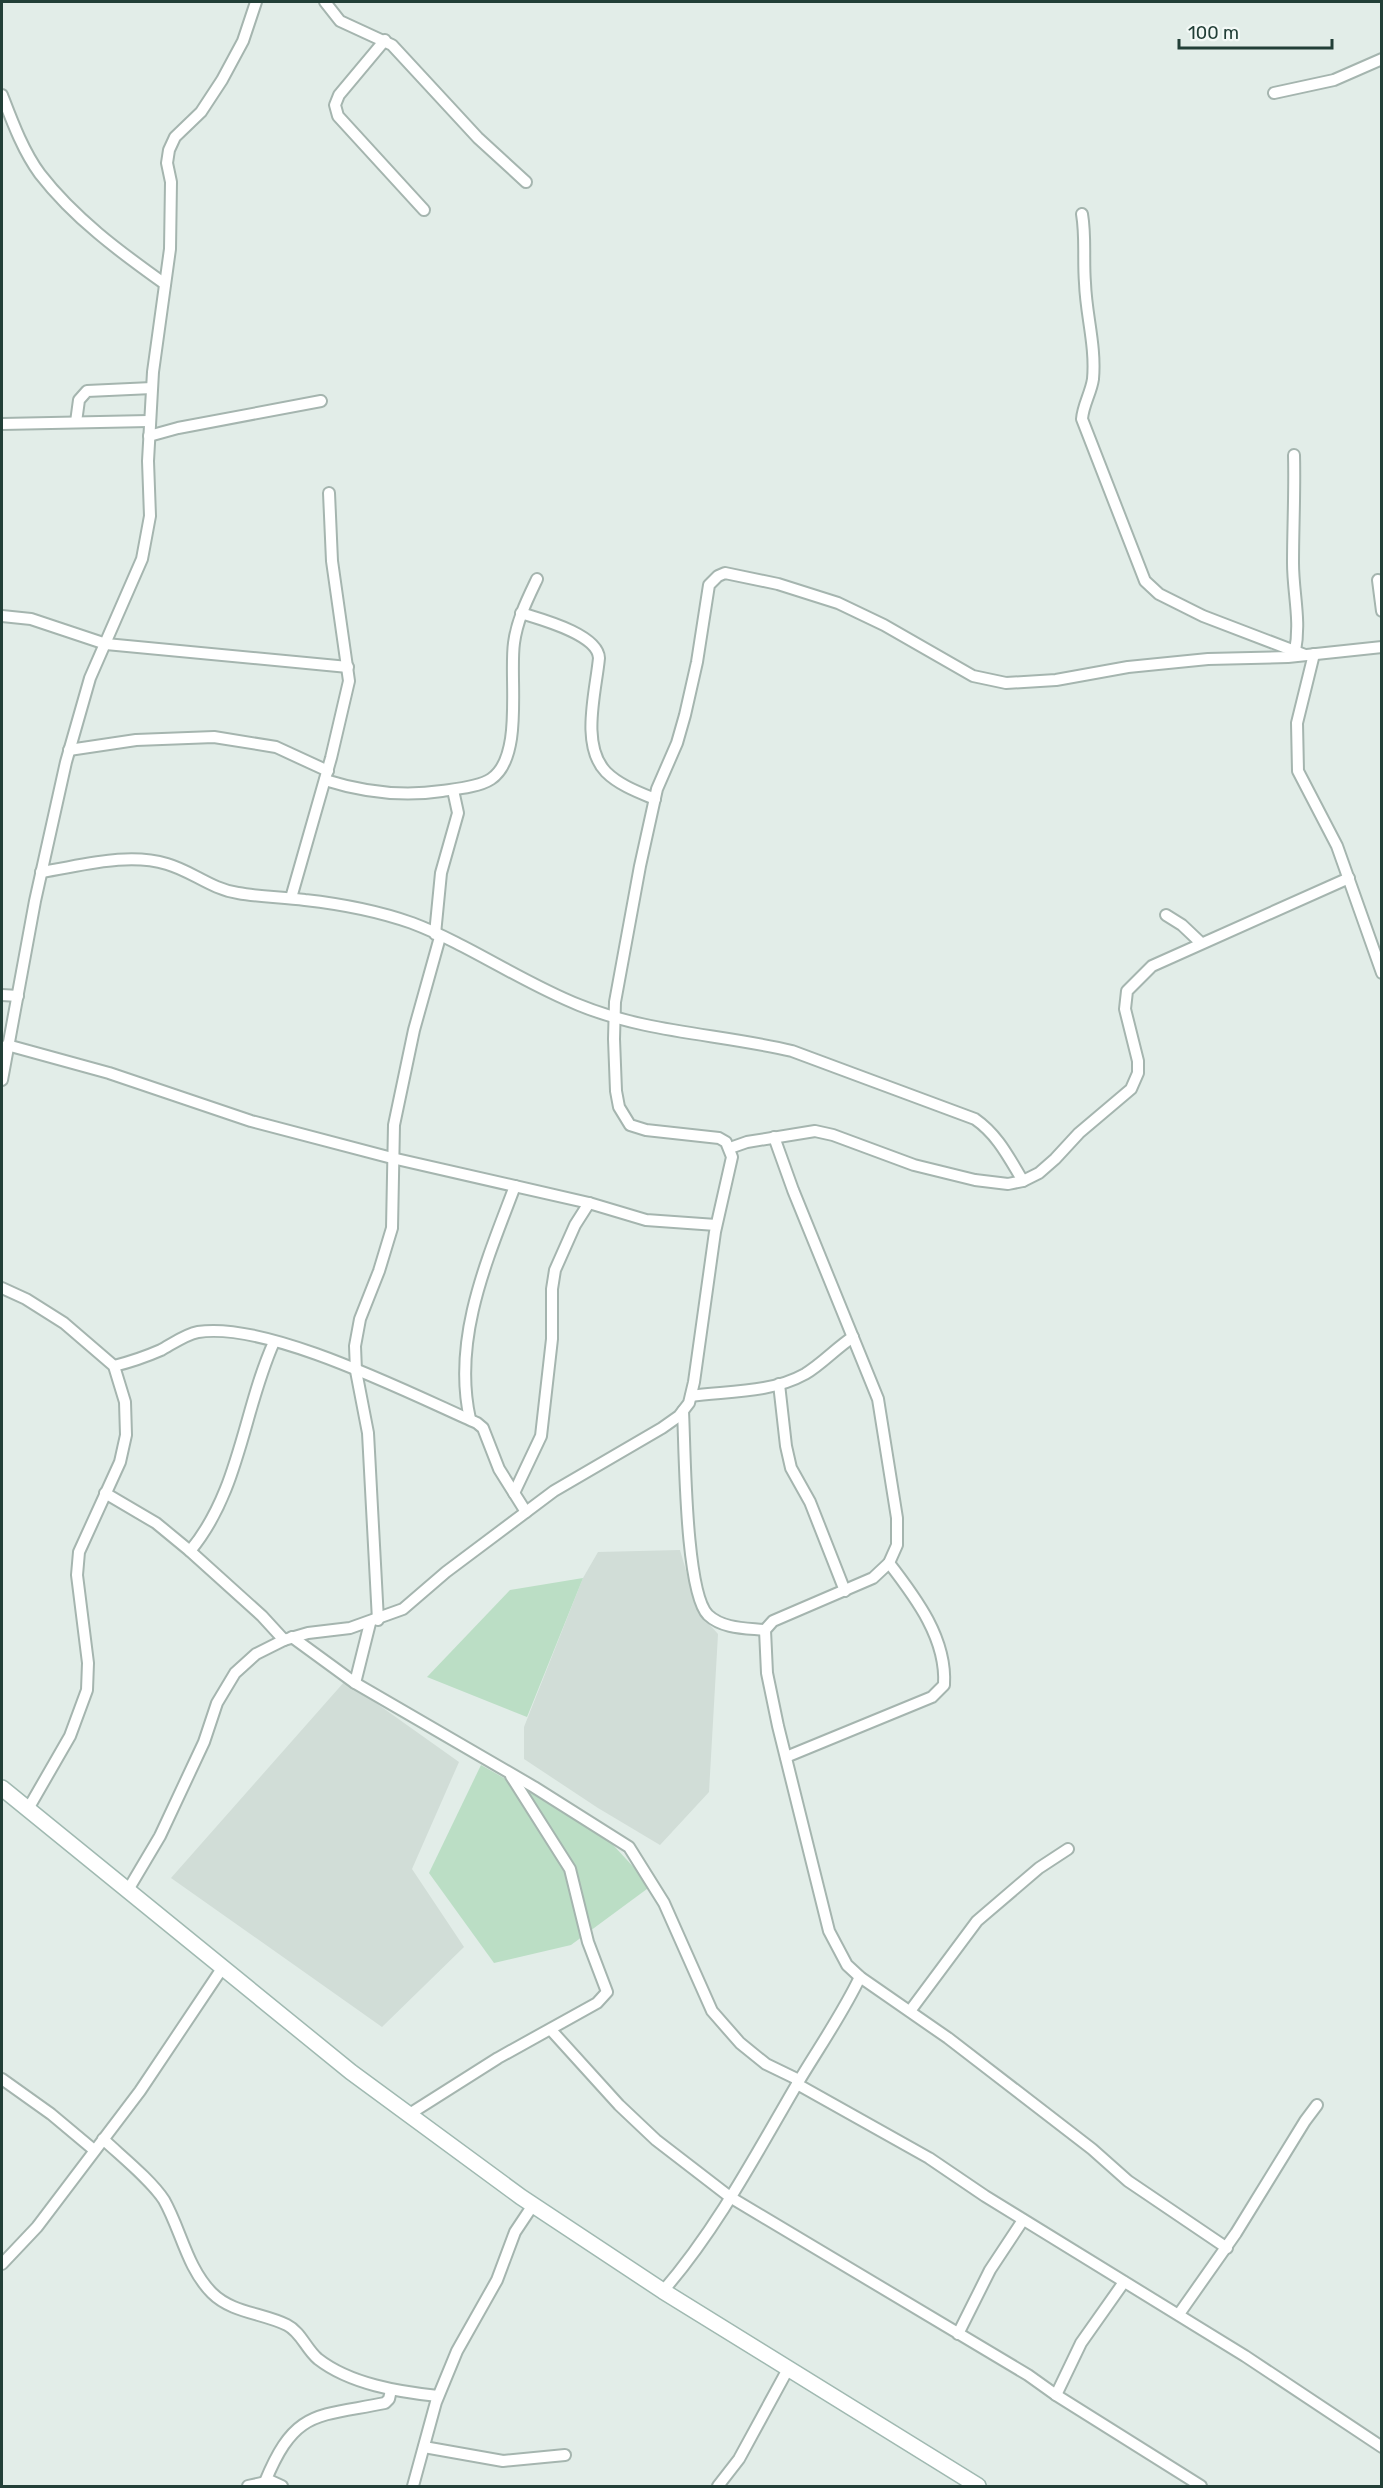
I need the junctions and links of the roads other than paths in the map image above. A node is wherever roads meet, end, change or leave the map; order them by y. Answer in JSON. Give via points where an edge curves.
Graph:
{"nodes":[{"id":1,"x":256,"y":2,"type":"edge"},
{"id":2,"x":327,"y":2,"type":"edge"},
{"id":3,"x":385,"y":40,"type":"junction"},
{"id":4,"x":1382,"y":59,"type":"edge"},
{"id":5,"x":1274,"y":93,"type":"dead end"},
{"id":6,"x":2,"y":95,"type":"edge"},
{"id":7,"x":526,"y":182,"type":"dead end"},
{"id":8,"x":424,"y":210,"type":"dead end"},
{"id":9,"x":1082,"y":214,"type":"dead end"},
{"id":10,"x":165,"y":284,"type":"junction"},
{"id":11,"x":152,"y":388,"type":"junction"},
{"id":12,"x":321,"y":401,"type":"dead end"},
{"id":13,"x":149,"y":421,"type":"junction"},
{"id":14,"x":76,"y":422,"type":"junction"},
{"id":15,"x":4,"y":426,"type":"edge"},
{"id":16,"x":149,"y":436,"type":"junction"},
{"id":17,"x":1294,"y":455,"type":"dead end"},
{"id":18,"x":328,"y":493,"type":"dead end"},
{"id":19,"x":537,"y":579,"type":"dead end"},
{"id":20,"x":1378,"y":580,"type":"dead end"},
{"id":21,"x":1382,"y":611,"type":"edge"},
{"id":22,"x":521,"y":613,"type":"junction"},
{"id":23,"x":2,"y":616,"type":"edge"},
{"id":24,"x":106,"y":644,"type":"junction"},
{"id":25,"x":1382,"y":646,"type":"edge"},
{"id":26,"x":1305,"y":654,"type":"junction"},
{"id":27,"x":348,"y":667,"type":"junction"},
{"id":28,"x":69,"y":750,"type":"junction"},
{"id":29,"x":327,"y":775,"type":"junction"},
{"id":30,"x":453,"y":790,"type":"junction"},
{"id":31,"x":655,"y":799,"type":"junction"},
{"id":32,"x":41,"y":872,"type":"junction"},
{"id":33,"x":1349,"y":878,"type":"junction"},
{"id":34,"x":291,"y":898,"type":"junction"},
{"id":35,"x":1166,"y":915,"type":"dead end"},
{"id":36,"x":437,"y":935,"type":"junction"},
{"id":37,"x":1201,"y":943,"type":"junction"},
{"id":38,"x":1382,"y":973,"type":"edge"},
{"id":39,"x":2,"y":995,"type":"edge"},
{"id":40,"x":18,"y":996,"type":"junction"},
{"id":41,"x":614,"y":1017,"type":"junction"},
{"id":42,"x":7,"y":1045,"type":"junction"},
{"id":43,"x":2,"y":1080,"type":"edge"},
{"id":44,"x":774,"y":1137,"type":"junction"},
{"id":45,"x":730,"y":1148,"type":"junction"},
{"id":46,"x":393,"y":1158,"type":"junction"},
{"id":47,"x":1023,"y":1180,"type":"junction"},
{"id":48,"x":514,"y":1186,"type":"junction"},
{"id":49,"x":589,"y":1203,"type":"junction"},
{"id":50,"x":716,"y":1225,"type":"junction"},
{"id":51,"x":2,"y":1288,"type":"edge"},
{"id":52,"x":853,"y":1337,"type":"junction"},
{"id":53,"x":274,"y":1342,"type":"junction"},
{"id":54,"x":114,"y":1366,"type":"junction"},
{"id":55,"x":356,"y":1371,"type":"junction"},
{"id":56,"x":779,"y":1384,"type":"junction"},
{"id":57,"x":691,"y":1396,"type":"junction"},
{"id":58,"x":683,"y":1411,"type":"junction"},
{"id":59,"x":470,"y":1419,"type":"junction"},
{"id":60,"x":105,"y":1493,"type":"junction"},
{"id":61,"x":514,"y":1493,"type":"junction"},
{"id":62,"x":526,"y":1512,"type":"junction"},
{"id":63,"x":189,"y":1551,"type":"junction"},
{"id":64,"x":889,"y":1563,"type":"junction"},
{"id":65,"x":845,"y":1591,"type":"junction"},
{"id":66,"x":374,"y":1622,"type":"junction"},
{"id":67,"x":765,"y":1630,"type":"junction"},
{"id":68,"x":288,"y":1638,"type":"junction"},
{"id":69,"x":355,"y":1683,"type":"junction"},
{"id":70,"x":786,"y":1757,"type":"junction"},
{"id":71,"x":510,"y":1774,"type":"junction"},
{"id":72,"x":2,"y":1788,"type":"edge"},
{"id":73,"x":28,"y":1809,"type":"junction"},
{"id":74,"x":1068,"y":1849,"type":"dead end"},
{"id":75,"x":128,"y":1890,"type":"junction"},
{"id":76,"x":223,"y":1967,"type":"junction"},
{"id":77,"x":860,"y":1977,"type":"junction"},
{"id":78,"x":910,"y":2011,"type":"junction"},
{"id":79,"x":551,"y":2030,"type":"junction"},
{"id":80,"x":2,"y":2079,"type":"edge"},
{"id":81,"x":798,"y":2082,"type":"junction"},
{"id":82,"x":1317,"y":2106,"type":"dead end"},
{"id":83,"x":408,"y":2115,"type":"junction"},
{"id":84,"x":103,"y":2139,"type":"junction"},
{"id":85,"x":94,"y":2150,"type":"junction"},
{"id":86,"x":730,"y":2197,"type":"junction"},
{"id":87,"x":533,"y":2205,"type":"junction"},
{"id":88,"x":1023,"y":2220,"type":"junction"},
{"id":89,"x":1227,"y":2248,"type":"junction"},
{"id":90,"x":2,"y":2264,"type":"edge"},
{"id":91,"x":1124,"y":2282,"type":"junction"},
{"id":92,"x":663,"y":2291,"type":"junction"},
{"id":93,"x":1179,"y":2314,"type":"junction"},
{"id":94,"x":958,"y":2334,"type":"junction"},
{"id":95,"x":788,"y":2368,"type":"junction"},
{"id":96,"x":391,"y":2390,"type":"junction"},
{"id":97,"x":1056,"y":2395,"type":"junction"},
{"id":98,"x":438,"y":2396,"type":"junction"},
{"id":99,"x":424,"y":2447,"type":"junction"},
{"id":100,"x":1382,"y":2447,"type":"edge"},
{"id":101,"x":565,"y":2455,"type":"dead end"},
{"id":102,"x":265,"y":2482,"type":"junction"},
{"id":103,"x":248,"y":2487,"type":"edge"},
{"id":104,"x":282,"y":2487,"type":"edge"},
{"id":105,"x":413,"y":2487,"type":"edge"},
{"id":106,"x":718,"y":2487,"type":"edge"},
{"id":107,"x":978,"y":2487,"type":"edge"},
{"id":108,"x":1202,"y":2487,"type":"edge"}],
"edges":[{"from":1,"to":10,"type":"street","via":[[243,41],[222,80],[201,112],[175,137],[169,150],[172,213]]},
{"from":2,"to":3,"type":"street","via":[[340,21]]},
{"from":3,"to":7,"type":"street","via":[[478,138]]},
{"from":3,"to":8,"type":"street","via":[[335,105],[338,116]]},
{"from":4,"to":5,"type":"street","via":[[1334,80]]},
{"from":6,"to":10,"type":"street","via":[[14,127],[40,173],[92,229]]},
{"from":9,"to":26,"type":"street","via":[[1086,238],[1085,289],[1094,354],[1092,383],[1082,419],[1145,581],[1159,594],[1203,616]]},
{"from":10,"to":11,"type":"street"},
{"from":11,"to":13,"type":"street"},
{"from":11,"to":14,"type":"street","via":[[87,391],[79,400]]},
{"from":12,"to":16,"type":"street"},
{"from":13,"to":14,"type":"street"},
{"from":13,"to":16,"type":"street"},
{"from":14,"to":15,"type":"street"},
{"from":16,"to":24,"type":"street","via":[[150,516],[142,560]]},
{"from":17,"to":26,"type":"street","via":[[1293,563]]},
{"from":18,"to":27,"type":"street","via":[[332,561]]},
{"from":19,"to":22,"type":"street"},
{"from":20,"to":21,"type":"street"},
{"from":22,"to":30,"type":"street","via":[[514,644],[513,720],[504,764],[491,779]]},
{"from":22,"to":31,"type":"street","via":[[576,633],[595,648],[599,658],[592,736],[596,756],[615,779]]},
{"from":23,"to":24,"type":"street","via":[[31,619]]},
{"from":24,"to":27,"type":"street"},
{"from":24,"to":28,"type":"street","via":[[90,678]]},
{"from":25,"to":26,"type":"street"},
{"from":26,"to":31,"type":"street","via":[[1208,659],[1006,683],[973,676],[838,603],[725,573],[709,585],[685,715]]},
{"from":26,"to":33,"type":"street","via":[[1297,723],[1298,771]]},
{"from":27,"to":29,"type":"street","via":[[345,707]]},
{"from":28,"to":29,"type":"street","via":[[136,740],[214,737],[276,747]]},
{"from":28,"to":32,"type":"street"},
{"from":29,"to":30,"type":"street","via":[[376,793]]},
{"from":29,"to":34,"type":"street"},
{"from":30,"to":36,"type":"street","via":[[458,813],[441,873]]},
{"from":31,"to":41,"type":"street","via":[[619,974]]},
{"from":32,"to":34,"type":"street","via":[[144,858],[168,864],[226,890]]},
{"from":32,"to":40,"type":"street"},
{"from":33,"to":37,"type":"street"},
{"from":33,"to":38,"type":"street"},
{"from":34,"to":36,"type":"street","via":[[367,910]]},
{"from":35,"to":37,"type":"street"},
{"from":36,"to":41,"type":"street","via":[[579,1005]]},
{"from":36,"to":46,"type":"street","via":[[394,1125]]},
{"from":37,"to":47,"type":"street","via":[[1152,966],[1127,991],[1125,1010],[1138,1061],[1131,1089],[1079,1133],[1055,1160]]},
{"from":39,"to":40,"type":"street"},
{"from":40,"to":42,"type":"street"},
{"from":41,"to":45,"type":"street","via":[[616,1091],[619,1107],[630,1125],[719,1138]]},
{"from":41,"to":47,"type":"street","via":[[792,1051],[975,1119],[1002,1146]]},
{"from":42,"to":43,"type":"street"},
{"from":42,"to":46,"type":"street","via":[[162,1089],[251,1121]]},
{"from":44,"to":45,"type":"street"},
{"from":44,"to":47,"type":"street","via":[[815,1131],[914,1165],[975,1180],[1008,1184]]},
{"from":44,"to":52,"type":"street"},
{"from":45,"to":50,"type":"street","via":[[732,1157]]},
{"from":46,"to":48,"type":"street"},
{"from":46,"to":55,"type":"street","via":[[392,1228],[360,1319]]},
{"from":48,"to":49,"type":"street"},
{"from":48,"to":59,"type":"street","via":[[468,1331],[464,1380]]},
{"from":49,"to":50,"type":"street","via":[[646,1220]]},
{"from":49,"to":61,"type":"street","via":[[555,1270],[541,1436]]},
{"from":50,"to":57,"type":"street"},
{"from":51,"to":54,"type":"street","via":[[64,1323]]},
{"from":52,"to":56,"type":"street","via":[[806,1374]]},
{"from":52,"to":64,"type":"street","via":[[878,1399],[889,1462],[897,1518],[897,1545]]},
{"from":53,"to":54,"type":"street","via":[[227,1332],[196,1332],[141,1359]]},
{"from":53,"to":55,"type":"street"},
{"from":53,"to":63,"type":"street","via":[[261,1372],[231,1478],[206,1530]]},
{"from":54,"to":60,"type":"street","via":[[125,1402],[126,1435],[120,1462]]},
{"from":55,"to":59,"type":"street"},
{"from":55,"to":66,"type":"street","via":[[368,1433]]},
{"from":56,"to":57,"type":"street"},
{"from":56,"to":65,"type":"street","via":[[791,1468],[810,1502]]},
{"from":57,"to":58,"type":"street"},
{"from":58,"to":62,"type":"street"},
{"from":58,"to":67,"type":"street","via":[[688,1527],[700,1600],[713,1619],[731,1626]]},
{"from":59,"to":61,"type":"street","via":[[483,1428],[494,1459]]},
{"from":60,"to":63,"type":"street","via":[[156,1523]]},
{"from":60,"to":73,"type":"street","via":[[79,1552],[77,1575],[88,1663],[87,1690],[70,1736]]},
{"from":61,"to":62,"type":"street"},
{"from":62,"to":66,"type":"street","via":[[403,1609]]},
{"from":63,"to":68,"type":"street"},
{"from":64,"to":65,"type":"street","via":[[873,1578]]},
{"from":64,"to":70,"type":"street","via":[[930,1623],[945,1669],[944,1685],[932,1697]]},
{"from":65,"to":67,"type":"street","via":[[773,1621]]},
{"from":66,"to":68,"type":"street"},
{"from":66,"to":69,"type":"street"},
{"from":67,"to":70,"type":"street","via":[[767,1673]]},
{"from":68,"to":69,"type":"street"},
{"from":68,"to":75,"type":"street","via":[[256,1654],[235,1673],[217,1703],[204,1742],[159,1836]]},
{"from":69,"to":71,"type":"street"},
{"from":70,"to":77,"type":"street","via":[[829,1931],[847,1965]]},
{"from":71,"to":79,"type":"street","via":[[570,1869],[588,1942],[607,1992],[597,2003]]},
{"from":71,"to":81,"type":"street","via":[[629,1847],[664,1903],[712,2011],[748,2050]]},
{"from":72,"to":73,"type":"main road"},
{"from":73,"to":75,"type":"main road"},
{"from":74,"to":78,"type":"street","via":[[976,1921]]},
{"from":75,"to":76,"type":"main road"},
{"from":76,"to":83,"type":"main road"},
{"from":76,"to":84,"type":"street","via":[[160,2063]]},
{"from":77,"to":78,"type":"street"},
{"from":77,"to":81,"type":"street","via":[[844,2010]]},
{"from":78,"to":89,"type":"street","via":[[1092,2149],[1128,2181]]},
{"from":79,"to":83,"type":"street","via":[[498,2058]]},
{"from":79,"to":86,"type":"street","via":[[656,2140]]},
{"from":80,"to":85,"type":"street"},
{"from":81,"to":86,"type":"street"},
{"from":81,"to":88,"type":"street","via":[[929,2158]]},
{"from":82,"to":89,"type":"street"},
{"from":83,"to":87,"type":"main road"},
{"from":84,"to":85,"type":"street"},
{"from":84,"to":96,"type":"street","via":[[162,2197],[200,2278],[213,2294],[235,2307],[293,2328],[317,2358],[331,2367]]},
{"from":85,"to":90,"type":"street","via":[[38,2227]]},
{"from":86,"to":92,"type":"street","via":[[688,2262]]},
{"from":86,"to":94,"type":"street"},
{"from":87,"to":92,"type":"main road"},
{"from":87,"to":98,"type":"street","via":[[515,2232],[497,2280],[457,2351]]},
{"from":88,"to":91,"type":"street"},
{"from":88,"to":94,"type":"street","via":[[990,2270]]},
{"from":89,"to":93,"type":"street"},
{"from":91,"to":93,"type":"street"},
{"from":91,"to":97,"type":"street","via":[[1081,2343]]},
{"from":92,"to":95,"type":"main road"},
{"from":93,"to":100,"type":"street"},
{"from":94,"to":97,"type":"street"},
{"from":95,"to":106,"type":"street","via":[[740,2459]]},
{"from":95,"to":107,"type":"main road"},
{"from":96,"to":98,"type":"street"},
{"from":96,"to":102,"type":"street","via":[[385,2403],[308,2419],[281,2448]]},
{"from":97,"to":108,"type":"street"},
{"from":98,"to":99,"type":"street"},
{"from":99,"to":101,"type":"street","via":[[503,2461]]},
{"from":99,"to":105,"type":"street"},
{"from":102,"to":103,"type":"street"},
{"from":102,"to":104,"type":"street","via":[[277,2482]]}]}
